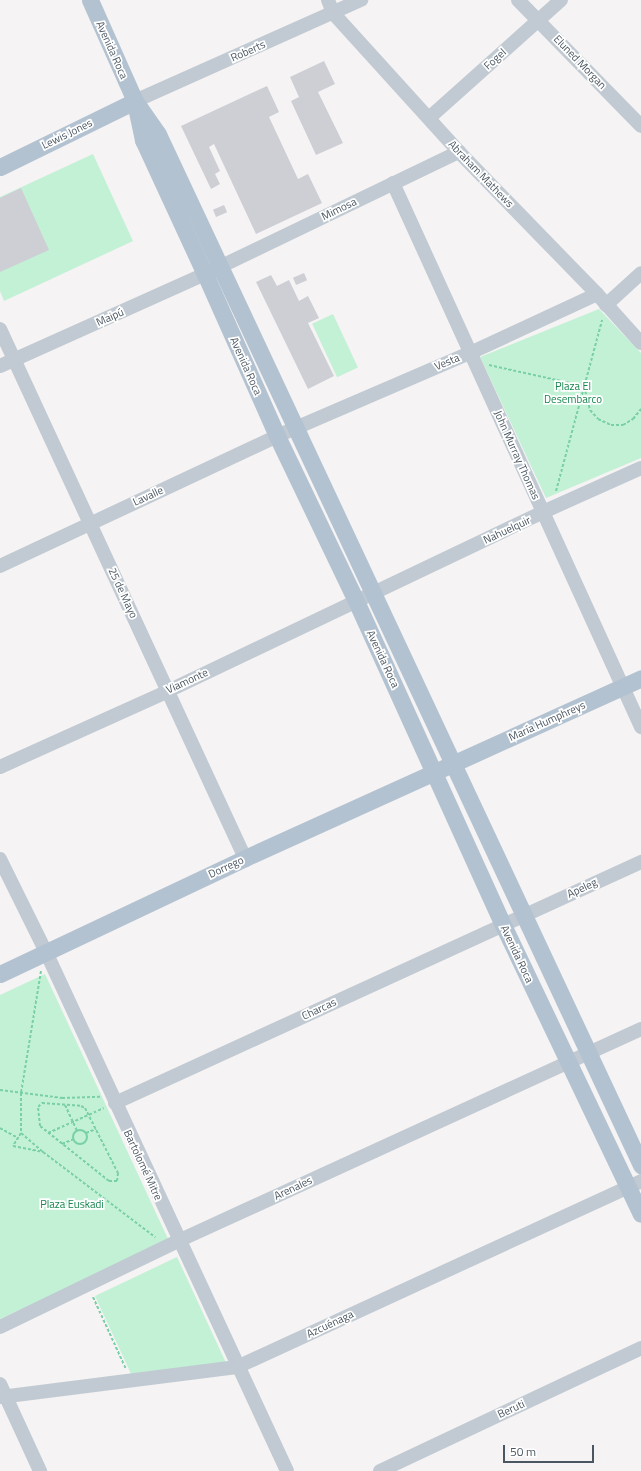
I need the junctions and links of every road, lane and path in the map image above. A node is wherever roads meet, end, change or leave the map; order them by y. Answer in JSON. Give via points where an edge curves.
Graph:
{"nodes":[{"id":1,"x":90,"y":0,"type":"edge"},
{"id":2,"x":328,"y":0,"type":"edge"},
{"id":3,"x":361,"y":0,"type":"edge"},
{"id":4,"x":518,"y":0,"type":"edge"},
{"id":5,"x":561,"y":0,"type":"edge"},
{"id":6,"x":333,"y":13,"type":"junction"},
{"id":7,"x":538,"y":19,"type":"junction"},
{"id":8,"x":135,"y":101,"type":"junction"},
{"id":9,"x":429,"y":118,"type":"junction"},
{"id":10,"x":641,"y":126,"type":"edge"},
{"id":11,"x":459,"y":152,"type":"junction"},
{"id":12,"x":0,"y":167,"type":"edge"},
{"id":13,"x":394,"y":183,"type":"junction"},
{"id":14,"x":213,"y":270,"type":"junction"},
{"id":15,"x":641,"y":273,"type":"edge"},
{"id":16,"x":601,"y":300,"type":"junction"},
{"id":17,"x":0,"y":329,"type":"edge"},
{"id":18,"x":641,"y":343,"type":"edge"},
{"id":19,"x":472,"y":357,"type":"junction"},
{"id":20,"x":14,"y":360,"type":"junction"},
{"id":21,"x":0,"y":366,"type":"edge"},
{"id":22,"x":584,"y":386,"type":"junction"},
{"id":23,"x":641,"y":409,"type":"edge"},
{"id":24,"x":296,"y":428,"type":"junction"},
{"id":25,"x":277,"y":436,"type":"junction"},
{"id":26,"x":641,"y":468,"type":"edge"},
{"id":27,"x":547,"y":510,"type":"junction"},
{"id":28,"x":90,"y":523,"type":"junction"},
{"id":29,"x":0,"y":566,"type":"edge"},
{"id":30,"x":373,"y":593,"type":"junction"},
{"id":31,"x":356,"y":601,"type":"junction"},
{"id":32,"x":641,"y":678,"type":"edge"},
{"id":33,"x":622,"y":686,"type":"junction"},
{"id":34,"x":168,"y":691,"type":"junction"},
{"id":35,"x":641,"y":727,"type":"edge"},
{"id":36,"x":453,"y":764,"type":"junction"},
{"id":37,"x":0,"y":767,"type":"edge"},
{"id":38,"x":434,"y":772,"type":"junction"},
{"id":39,"x":245,"y":858,"type":"junction"},
{"id":40,"x":0,"y":859,"type":"edge"},
{"id":41,"x":641,"y":862,"type":"edge"},
{"id":42,"x":524,"y":915,"type":"junction"},
{"id":43,"x":503,"y":925,"type":"junction"},
{"id":44,"x":46,"y":952,"type":"junction"},
{"id":45,"x":0,"y":974,"type":"edge"},
{"id":46,"x":641,"y":1029,"type":"edge"},
{"id":47,"x":589,"y":1053,"type":"junction"},
{"id":48,"x":569,"y":1062,"type":"junction"},
{"id":49,"x":0,"y":1090,"type":"edge"},
{"id":50,"x":22,"y":1093,"type":"junction"},
{"id":51,"x":113,"y":1100,"type":"junction"},
{"id":52,"x":65,"y":1105,"type":"junction"},
{"id":53,"x":88,"y":1115,"type":"junction"},
{"id":54,"x":73,"y":1122,"type":"junction"},
{"id":55,"x":0,"y":1128,"type":"edge"},
{"id":56,"x":96,"y":1129,"type":"junction"},
{"id":57,"x":77,"y":1131,"type":"junction"},
{"id":58,"x":21,"y":1133,"type":"junction"},
{"id":59,"x":48,"y":1133,"type":"junction"},
{"id":60,"x":86,"y":1133,"type":"junction"},
{"id":61,"x":18,"y":1138,"type":"junction"},
{"id":62,"x":74,"y":1139,"type":"junction"},
{"id":63,"x":62,"y":1144,"type":"junction"},
{"id":64,"x":43,"y":1152,"type":"junction"},
{"id":65,"x":641,"y":1165,"type":"edge"},
{"id":66,"x":634,"y":1184,"type":"edge"},
{"id":67,"x":641,"y":1214,"type":"edge"},
{"id":68,"x":173,"y":1244,"type":"junction"},
{"id":69,"x":87,"y":1285,"type":"junction"},
{"id":70,"x":0,"y":1327,"type":"edge"},
{"id":71,"x":641,"y":1348,"type":"edge"},
{"id":72,"x":237,"y":1367,"type":"junction"},
{"id":73,"x":131,"y":1381,"type":"junction"},
{"id":74,"x":2,"y":1393,"type":"edge"},
{"id":75,"x":40,"y":1471,"type":"edge"},
{"id":76,"x":287,"y":1471,"type":"edge"},
{"id":77,"x":380,"y":1471,"type":"edge"}],
"edges":[{"from":1,"to":8,"type":"main road","name":"Avenida Roca"},
{"from":2,"to":6,"type":"street","name":"Abraham Mathews"},
{"from":3,"to":6,"type":"street","name":"Roberts"},
{"from":4,"to":7,"type":"street","name":"Eluned Morgan"},
{"from":5,"to":7,"type":"street","name":"Fogel"},
{"from":6,"to":8,"type":"street","name":"Roberts"},
{"from":6,"to":9,"type":"street","name":"Abraham Mathews"},
{"from":7,"to":9,"type":"street","name":"Fogel"},
{"from":7,"to":10,"type":"street","name":"Eluned Morgan"},
{"from":8,"to":12,"type":"main road","name":"Lewis Jones"},
{"from":8,"to":14,"type":"main road","name":"Avenida Roca","via":[[143,140]]},
{"from":9,"to":11,"type":"street","name":"Abraham Mathews"},
{"from":11,"to":13,"type":"street","name":"Mimosa"},
{"from":11,"to":16,"type":"street","name":"Abraham Mathews"},
{"from":13,"to":14,"type":"street","name":"Mimosa"},
{"from":13,"to":19,"type":"street","name":"John Murray Thomas"},
{"from":14,"to":20,"type":"street","name":"Maipú"},
{"from":14,"to":24,"type":"main road","name":"Avenida Roca"},
{"from":14,"to":25,"type":"main road","name":"Avenida Roca"},
{"from":15,"to":16,"type":"street","name":"Vesta"},
{"from":16,"to":18,"type":"street","name":"Abraham Mathews"},
{"from":16,"to":19,"type":"street","name":"Vesta"},
{"from":16,"to":22,"type":"path"},
{"from":17,"to":20,"type":"street","name":"25 de Mayo"},
{"from":19,"to":22,"type":"path"},
{"from":19,"to":24,"type":"street","name":"Vesta"},
{"from":19,"to":27,"type":"street","name":"John Murray Thomas"},
{"from":20,"to":21,"type":"street","name":"Maipú"},
{"from":20,"to":28,"type":"street","name":"25 de Mayo"},
{"from":22,"to":23,"type":"path","via":[[590,410],[598,419],[611,425],[622,425]]},
{"from":22,"to":27,"type":"path"},
{"from":24,"to":25,"type":"street","name":"Lavalle"},
{"from":24,"to":30,"type":"main road","name":"Avenida Roca"},
{"from":25,"to":28,"type":"street","name":"Lavalle"},
{"from":25,"to":31,"type":"main road","name":"Avenida Roca"},
{"from":26,"to":27,"type":"street","name":"Nahuelquir"},
{"from":27,"to":30,"type":"street","name":"Nahuelquir"},
{"from":27,"to":33,"type":"street","name":"John Murray Thomas"},
{"from":28,"to":29,"type":"street","name":"Lavalle"},
{"from":28,"to":34,"type":"street","name":"25 de Mayo"},
{"from":30,"to":31,"type":"street","name":"Viamonte"},
{"from":30,"to":36,"type":"main road","name":"Avenida Roca"},
{"from":31,"to":34,"type":"street","name":"Viamonte"},
{"from":31,"to":38,"type":"main road","name":"Avenida Roca"},
{"from":32,"to":33,"type":"main road","name":"María Humphreys"},
{"from":33,"to":35,"type":"street","name":"John Murray Thomas"},
{"from":33,"to":36,"type":"main road","name":"María Humphreys"},
{"from":34,"to":37,"type":"street","name":"Viamonte"},
{"from":34,"to":39,"type":"street","name":"25 de Mayo"},
{"from":36,"to":38,"type":"main road","name":"Dorrego"},
{"from":36,"to":42,"type":"main road","name":"Avenida Roca"},
{"from":38,"to":39,"type":"main road","name":"Dorrego"},
{"from":38,"to":43,"type":"main road","name":"Avenida Roca"},
{"from":39,"to":44,"type":"main road","name":"Dorrego"},
{"from":40,"to":44,"type":"street","name":"Bartolomé Mitre"},
{"from":41,"to":42,"type":"street","name":"Apeleg"},
{"from":42,"to":43,"type":"street","name":"Charcas"},
{"from":42,"to":47,"type":"main road","name":"Avenida Roca"},
{"from":43,"to":48,"type":"main road","name":"Avenida Roca"},
{"from":43,"to":51,"type":"street","name":"Charcas"},
{"from":44,"to":45,"type":"main road","name":"Dorrego"},
{"from":44,"to":50,"type":"path","via":[[38,983]]},
{"from":44,"to":51,"type":"street","name":"Bartolomé Mitre"},
{"from":46,"to":47,"type":"street","name":"Arenales"},
{"from":47,"to":48,"type":"street","name":"Arenales"},
{"from":47,"to":65,"type":"main road","name":"Avenida Roca"},
{"from":48,"to":66,"type":"main road","name":"Avenida Roca"},
{"from":48,"to":68,"type":"street","name":"Arenales"},
{"from":49,"to":50,"type":"path"},
{"from":50,"to":51,"type":"path"},
{"from":50,"to":58,"type":"path"},
{"from":51,"to":53,"type":"path"},
{"from":51,"to":68,"type":"street","name":"Bartolomé Mitre"},
{"from":52,"to":53,"type":"path","via":[[82,1106]]},
{"from":52,"to":54,"type":"path"},
{"from":52,"to":59,"type":"path","via":[[39,1104],[40,1126]]},
{"from":53,"to":54,"type":"path"},
{"from":53,"to":56,"type":"path"},
{"from":54,"to":57,"type":"path"},
{"from":54,"to":59,"type":"path"},
{"from":55,"to":61,"type":"path"},
{"from":56,"to":60,"type":"path"},
{"from":56,"to":63,"type":"path","via":[[118,1173],[118,1181],[109,1181]]},
{"from":57,"to":60,"type":"path","via":[[82,1130]]},
{"from":57,"to":62,"type":"path","via":[[73,1135]]},
{"from":58,"to":61,"type":"path"},
{"from":58,"to":64,"type":"path"},
{"from":59,"to":63,"type":"path"},
{"from":60,"to":62,"type":"path","via":[[83,1142],[77,1143]]},
{"from":61,"to":64,"type":"path","via":[[13,1146]]},
{"from":62,"to":63,"type":"path"},
{"from":64,"to":68,"type":"path"},
{"from":66,"to":67,"type":"main road","name":"Avenida Roca"},
{"from":66,"to":72,"type":"street","name":"Azcuénaga"},
{"from":68,"to":69,"type":"street","name":"Arenales"},
{"from":68,"to":72,"type":"street","name":"Bartolomé Mitre"},
{"from":69,"to":70,"type":"street","name":"Arenales"},
{"from":69,"to":73,"type":"path"},
{"from":71,"to":77,"type":"street","name":"Beruti"},
{"from":72,"to":73,"type":"street","name":"Azcuénaga"},
{"from":72,"to":76,"type":"street","name":"Bartolomé Mitre"},
{"from":73,"to":74,"type":"street","name":"Azcuénaga"},
{"from":74,"to":75,"type":"street"}]}
